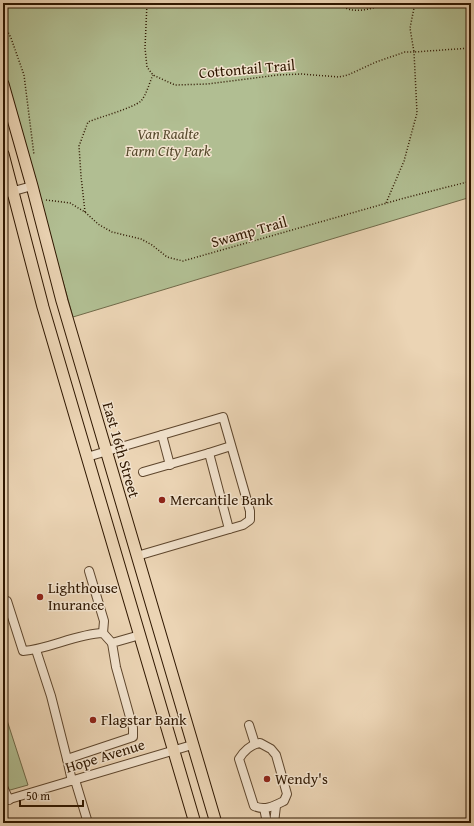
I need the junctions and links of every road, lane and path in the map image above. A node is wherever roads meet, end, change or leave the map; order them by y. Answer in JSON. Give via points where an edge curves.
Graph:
{"nodes":[{"id":1,"x":147,"y":3,"type":"edge"},
{"id":2,"x":339,"y":3,"type":"edge"},
{"id":3,"x":386,"y":3,"type":"edge"},
{"id":4,"x":415,"y":3,"type":"edge"},
{"id":5,"x":3,"y":22,"type":"edge"},
{"id":6,"x":471,"y":48,"type":"edge"},
{"id":7,"x":414,"y":52,"type":"junction"},
{"id":8,"x":153,"y":75,"type":"junction"},
{"id":9,"x":3,"y":84,"type":"edge"},
{"id":10,"x":3,"y":154,"type":"edge"},
{"id":11,"x":34,"y":155,"type":"dead end"},
{"id":12,"x":471,"y":181,"type":"edge"},
{"id":13,"x":32,"y":186,"type":"junction"},
{"id":14,"x":8,"y":193,"type":"edge"},
{"id":15,"x":44,"y":200,"type":"dead end"},
{"id":16,"x":386,"y":203,"type":"junction"},
{"id":17,"x":85,"y":212,"type":"junction"},
{"id":18,"x":162,"y":435,"type":"junction"},
{"id":19,"x":231,"y":446,"type":"junction"},
{"id":20,"x":106,"y":452,"type":"junction"},
{"id":21,"x":209,"y":453,"type":"junction"},
{"id":22,"x":87,"y":457,"type":"junction"},
{"id":23,"x":170,"y":464,"type":"junction"},
{"id":24,"x":143,"y":472,"type":"dead end"},
{"id":25,"x":229,"y":529,"type":"junction"},
{"id":26,"x":137,"y":556,"type":"junction"},
{"id":27,"x":89,"y":571,"type":"dead end"},
{"id":28,"x":7,"y":601,"type":"dead end"},
{"id":29,"x":103,"y":633,"type":"junction"},
{"id":30,"x":140,"y":635,"type":"junction"},
{"id":31,"x":112,"y":643,"type":"junction"},
{"id":32,"x":36,"y":650,"type":"junction"},
{"id":33,"x":248,"y":725,"type":"dead end"},
{"id":34,"x":255,"y":744,"type":"junction"},
{"id":35,"x":192,"y":745,"type":"junction"},
{"id":36,"x":174,"y":750,"type":"junction"},
{"id":37,"x":67,"y":759,"type":"junction"},
{"id":38,"x":73,"y":780,"type":"junction"},
{"id":39,"x":3,"y":787,"type":"edge"},
{"id":40,"x":6,"y":800,"type":"edge"},
{"id":41,"x":276,"y":806,"type":"junction"},
{"id":42,"x":264,"y":808,"type":"junction"},
{"id":43,"x":88,"y":823,"type":"edge"},
{"id":44,"x":195,"y":823,"type":"edge"},
{"id":45,"x":216,"y":823,"type":"edge"},
{"id":46,"x":267,"y":823,"type":"edge"},
{"id":47,"x":274,"y":823,"type":"edge"}],
"edges":[{"from":1,"to":8,"type":"path","via":[[145,48],[147,67]]},
{"from":2,"to":3,"type":"path","via":[[342,7],[352,10],[373,8]]},
{"from":4,"to":7,"type":"path","via":[[410,28]]},
{"from":5,"to":11,"type":"path","via":[[24,75]]},
{"from":6,"to":7,"type":"path","name":"Cottontail Trail"},
{"from":7,"to":8,"type":"path","name":"Cottontail Trail","via":[[405,52],[376,62],[348,76],[339,77],[278,75],[206,84],[175,85]]},
{"from":7,"to":16,"type":"path","via":[[418,113],[404,161]]},
{"from":8,"to":17,"type":"path","via":[[140,102],[88,122],[79,146]]},
{"from":9,"to":13,"type":"main road","name":"East 16th Street"},
{"from":10,"to":14,"type":"main road"},
{"from":12,"to":16,"type":"path","name":"Swamp Trail"},
{"from":13,"to":14,"type":"street"},
{"from":13,"to":20,"type":"main road","name":"East 16th Street"},
{"from":14,"to":22,"type":"main road"},
{"from":15,"to":17,"type":"path","name":"Swamp Trail","via":[[70,203]]},
{"from":16,"to":17,"type":"path","name":"Swamp Trail","via":[[183,261],[167,256],[141,239],[112,232]]},
{"from":18,"to":19,"type":"street","via":[[223,417]]},
{"from":18,"to":20,"type":"street"},
{"from":18,"to":23,"type":"street"},
{"from":19,"to":21,"type":"street"},
{"from":19,"to":25,"type":"street","via":[[250,511],[250,520]]},
{"from":20,"to":22,"type":"street"},
{"from":20,"to":26,"type":"main road","name":"East 16th Street"},
{"from":21,"to":23,"type":"street"},
{"from":21,"to":25,"type":"street"},
{"from":22,"to":30,"type":"main road"},
{"from":23,"to":24,"type":"street"},
{"from":25,"to":26,"type":"street"},
{"from":26,"to":35,"type":"main road","name":"East 16th Street"},
{"from":27,"to":29,"type":"street","via":[[104,621]]},
{"from":28,"to":32,"type":"street","via":[[23,651]]},
{"from":29,"to":31,"type":"street"},
{"from":29,"to":32,"type":"street","via":[[90,634]]},
{"from":30,"to":31,"type":"street"},
{"from":30,"to":36,"type":"main road"},
{"from":31,"to":37,"type":"street","via":[[133,737]]},
{"from":32,"to":37,"type":"street"},
{"from":33,"to":34,"type":"street"},
{"from":34,"to":41,"type":"street","via":[[260,743],[276,755],[287,794],[284,801]]},
{"from":34,"to":42,"type":"street","via":[[239,759],[254,806]]},
{"from":35,"to":36,"type":"street","name":"Hope Avenue"},
{"from":35,"to":45,"type":"main road","name":"East 16th Street"},
{"from":36,"to":38,"type":"street","name":"Hope Avenue"},
{"from":36,"to":44,"type":"main road"},
{"from":37,"to":38,"type":"street"},
{"from":38,"to":40,"type":"street","name":"Hope Avenue"},
{"from":38,"to":43,"type":"street"},
{"from":39,"to":40,"type":"street"},
{"from":41,"to":42,"type":"street"},
{"from":41,"to":47,"type":"street"},
{"from":42,"to":46,"type":"street"}]}
